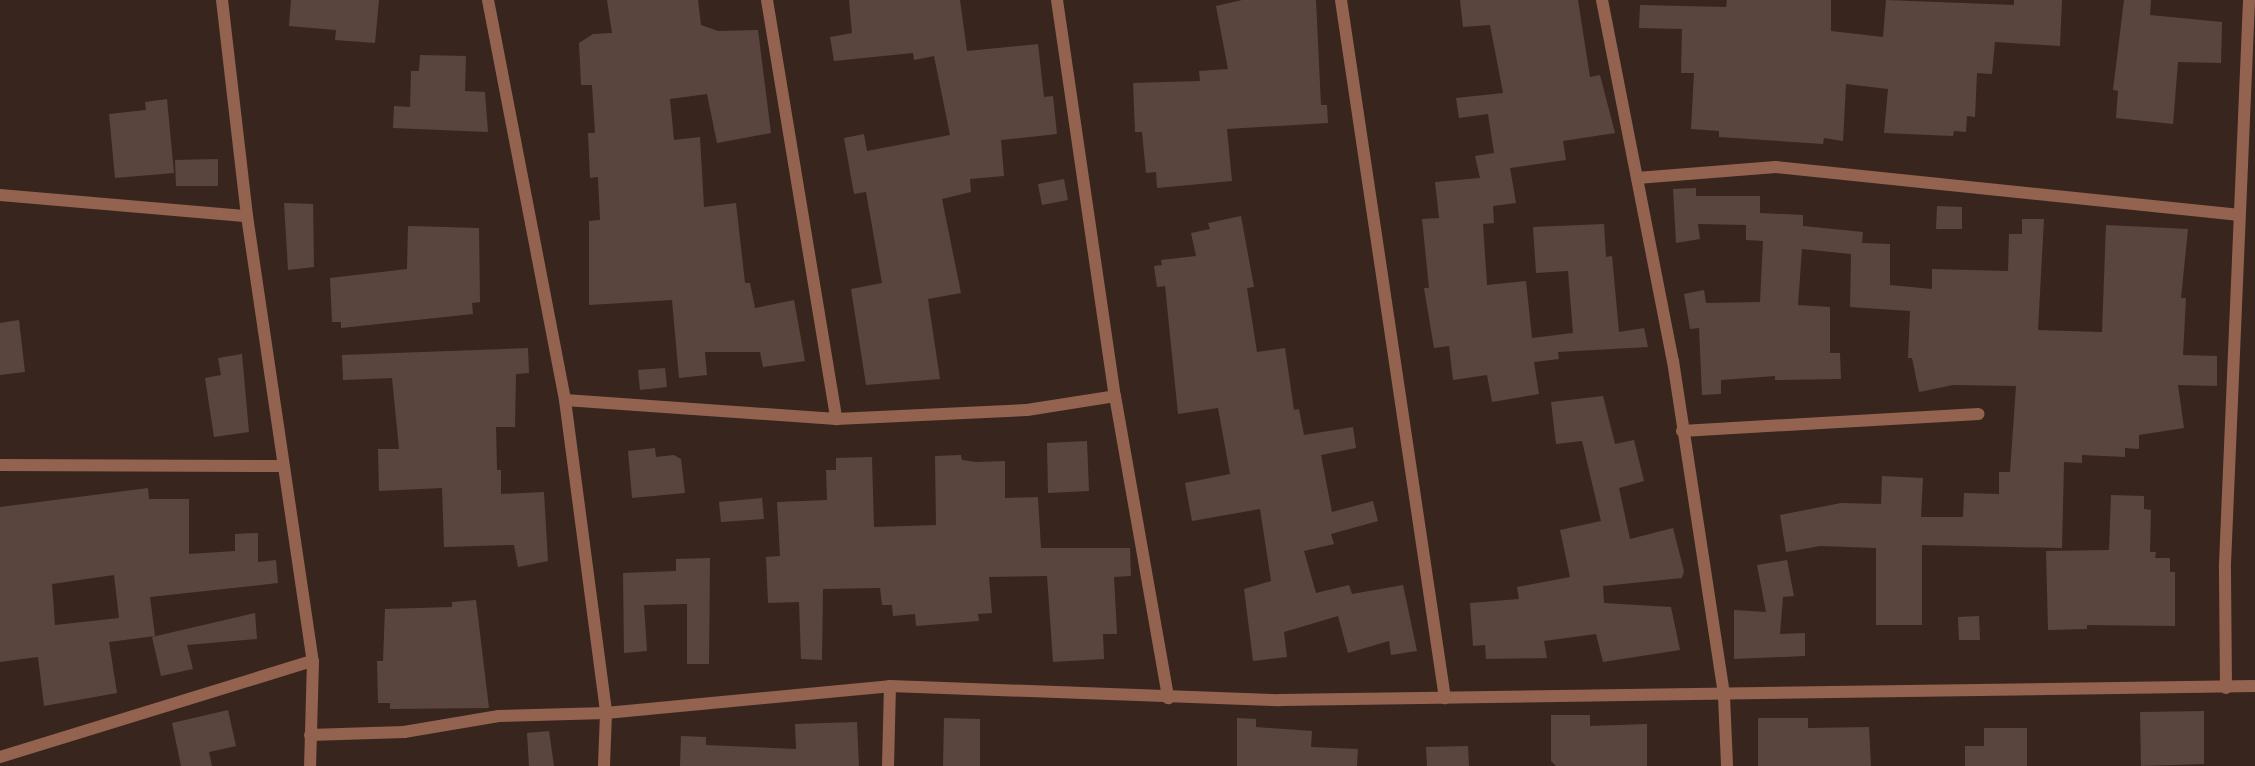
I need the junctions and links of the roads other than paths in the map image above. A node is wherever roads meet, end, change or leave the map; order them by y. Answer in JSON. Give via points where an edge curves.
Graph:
{"nodes":[{"id":1,"x":222,"y":0,"type":"edge"},
{"id":2,"x":488,"y":0,"type":"edge"},
{"id":3,"x":767,"y":0,"type":"edge"},
{"id":4,"x":1057,"y":0,"type":"edge"},
{"id":5,"x":1341,"y":0,"type":"edge"},
{"id":6,"x":1602,"y":0,"type":"edge"},
{"id":7,"x":2249,"y":0,"type":"edge"},
{"id":8,"x":1637,"y":178,"type":"junction"},
{"id":9,"x":0,"y":195,"type":"edge"},
{"id":10,"x":2238,"y":215,"type":"junction"},
{"id":11,"x":246,"y":216,"type":"junction"},
{"id":12,"x":1114,"y":396,"type":"junction"},
{"id":13,"x":565,"y":400,"type":"junction"},
{"id":14,"x":1980,"y":414,"type":"dead end"},
{"id":15,"x":836,"y":419,"type":"junction"},
{"id":16,"x":1682,"y":431,"type":"junction"},
{"id":17,"x":0,"y":466,"type":"edge"},
{"id":18,"x":282,"y":466,"type":"junction"},
{"id":19,"x":313,"y":661,"type":"junction"},
{"id":20,"x":890,"y":686,"type":"junction"},
{"id":21,"x":2255,"y":686,"type":"edge"},
{"id":22,"x":2226,"y":688,"type":"junction"},
{"id":23,"x":1724,"y":696,"type":"junction"},
{"id":24,"x":1168,"y":698,"type":"junction"},
{"id":25,"x":1445,"y":698,"type":"junction"},
{"id":26,"x":606,"y":713,"type":"junction"},
{"id":27,"x":310,"y":735,"type":"junction"},
{"id":28,"x":0,"y":757,"type":"edge"},
{"id":29,"x":310,"y":766,"type":"edge"},
{"id":30,"x":604,"y":766,"type":"edge"},
{"id":31,"x":888,"y":766,"type":"edge"},
{"id":32,"x":1727,"y":766,"type":"edge"}],
"edges":[{"from":1,"to":11,"type":"street"},
{"from":2,"to":13,"type":"street"},
{"from":3,"to":15,"type":"street"},
{"from":4,"to":12,"type":"street"},
{"from":5,"to":25,"type":"street"},
{"from":6,"to":8,"type":"street"},
{"from":7,"to":10,"type":"street"},
{"from":8,"to":10,"type":"street","via":[[1776,167]]},
{"from":8,"to":16,"type":"street"},
{"from":9,"to":11,"type":"street"},
{"from":10,"to":22,"type":"street","via":[[2225,564]]},
{"from":11,"to":18,"type":"street"},
{"from":12,"to":15,"type":"street","via":[[1027,410]]},
{"from":12,"to":24,"type":"street"},
{"from":13,"to":15,"type":"street"},
{"from":13,"to":26,"type":"street"},
{"from":14,"to":16,"type":"street"},
{"from":16,"to":23,"type":"street"},
{"from":17,"to":18,"type":"street"},
{"from":18,"to":19,"type":"street"},
{"from":19,"to":27,"type":"street"},
{"from":19,"to":28,"type":"street"},
{"from":20,"to":24,"type":"street"},
{"from":20,"to":26,"type":"street"},
{"from":20,"to":31,"type":"street"},
{"from":21,"to":22,"type":"street"},
{"from":22,"to":23,"type":"street"},
{"from":23,"to":25,"type":"street"},
{"from":23,"to":32,"type":"street"},
{"from":24,"to":25,"type":"street"},
{"from":26,"to":27,"type":"street","via":[[500,716],[404,732]]},
{"from":26,"to":30,"type":"street"},
{"from":27,"to":29,"type":"street"}]}
